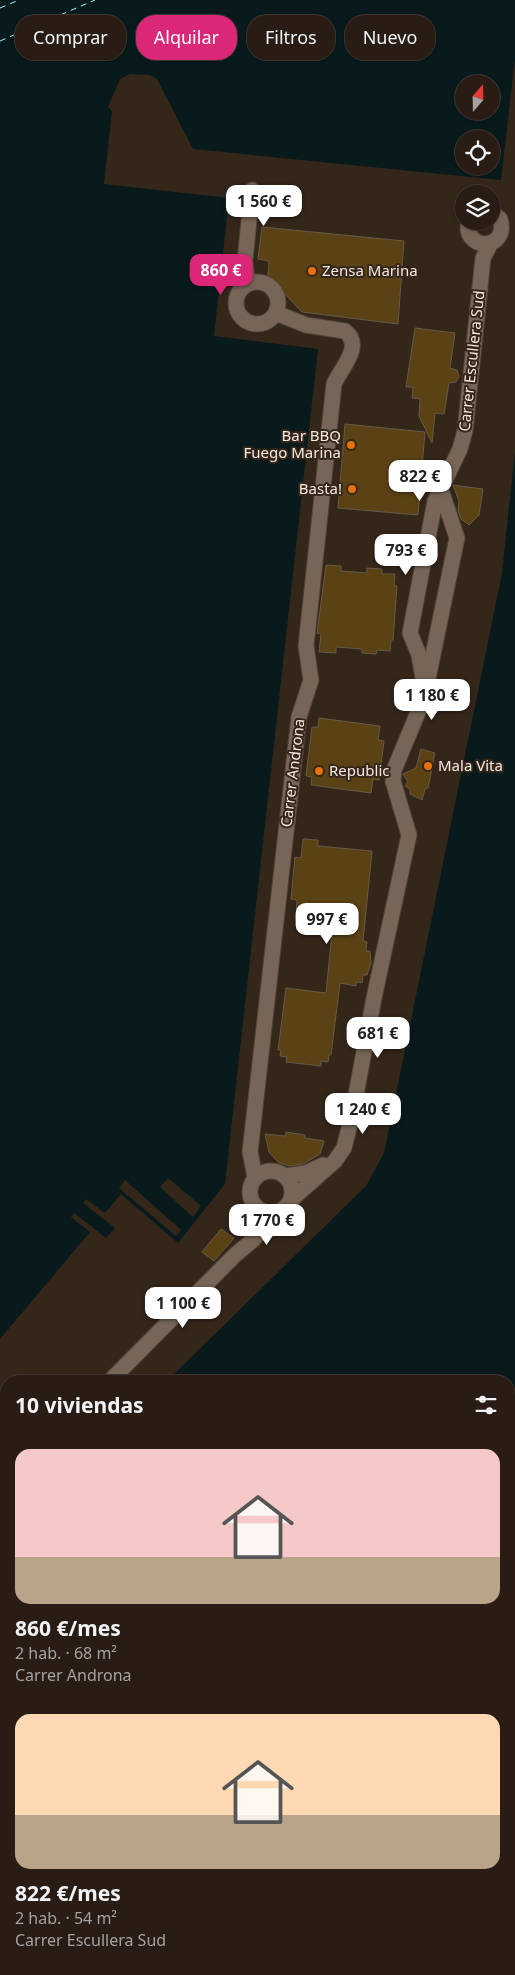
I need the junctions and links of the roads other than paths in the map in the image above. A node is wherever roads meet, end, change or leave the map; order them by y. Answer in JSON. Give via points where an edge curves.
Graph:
{"nodes":[{"id":1,"x":252,"y":190,"type":"dead end"},
{"id":2,"x":500,"y":219,"type":"edge"},
{"id":3,"x":470,"y":230,"type":"edge"},
{"id":4,"x":484,"y":243,"type":"junction"},
{"id":5,"x":248,"y":283,"type":"junction"},
{"id":6,"x":276,"y":313,"type":"junction"},
{"id":7,"x":441,"y":490,"type":"junction"},
{"id":8,"x":431,"y":524,"type":"junction"},
{"id":9,"x":453,"y":526,"type":"junction"},
{"id":10,"x":424,"y":698,"type":"junction"},
{"id":11,"x":344,"y":1148,"type":"junction"},
{"id":12,"x":286,"y":1176,"type":"junction"},
{"id":13,"x":255,"y":1177,"type":"junction"},
{"id":14,"x":291,"y":1200,"type":"junction"},
{"id":15,"x":255,"y":1206,"type":"junction"},
{"id":16,"x":277,"y":1212,"type":"junction"},
{"id":17,"x":234,"y":1255,"type":"junction"},
{"id":18,"x":116,"y":1375,"type":"edge"}],
"edges":[{"from":1,"to":5,"type":"street","via":[[246,261]]},
{"from":2,"to":4,"type":"street","name":"Carrer Escullera Sud","via":[[502,230],[497,240]]},
{"from":3,"to":4,"type":"street","via":[[470,234]]},
{"from":4,"to":7,"type":"street","name":"Carrer Escullera Sud","via":[[465,431]]},
{"from":5,"to":6,"type":"street","via":[[261,282],[272,288],[278,300]]},
{"from":5,"to":6,"type":"street","via":[[238,292],[236,299],[237,312],[241,317],[260,324]]},
{"from":6,"to":13,"type":"street","name":"Carrer Androna","via":[[306,325],[345,330],[353,344],[349,360],[334,384],[306,646],[311,680],[298,717],[250,1152]]},
{"from":7,"to":8,"type":"street","name":"Carrer Escullera Sud","via":[[435,501]]},
{"from":7,"to":9,"type":"street","name":"Carrer Escullera Sud"},
{"from":8,"to":9,"type":"street","via":[[441,522]]},
{"from":8,"to":10,"type":"street","name":"Carrer Escullera Sud","via":[[410,633],[423,672]]},
{"from":9,"to":10,"type":"street","name":"Carrer Escullera Sud","via":[[457,538]]},
{"from":10,"to":11,"type":"street","name":"Carrer Escullera Sud","via":[[394,770],[393,781],[409,835]]},
{"from":11,"to":12,"type":"street","via":[[319,1168]]},
{"from":11,"to":14,"type":"street","name":"Carrer Escullera Sud","via":[[335,1161]]},
{"from":12,"to":13,"type":"street","via":[[274,1170]]},
{"from":12,"to":14,"type":"street","via":[[292,1187]]},
{"from":13,"to":15,"type":"street","via":[[250,1194]]},
{"from":14,"to":16,"type":"street"},
{"from":15,"to":16,"type":"street","via":[[265,1212]]},
{"from":15,"to":17,"type":"street","via":[[252,1226]]},
{"from":16,"to":17,"type":"street","via":[[253,1240]]},
{"from":17,"to":18,"type":"street"}]}
